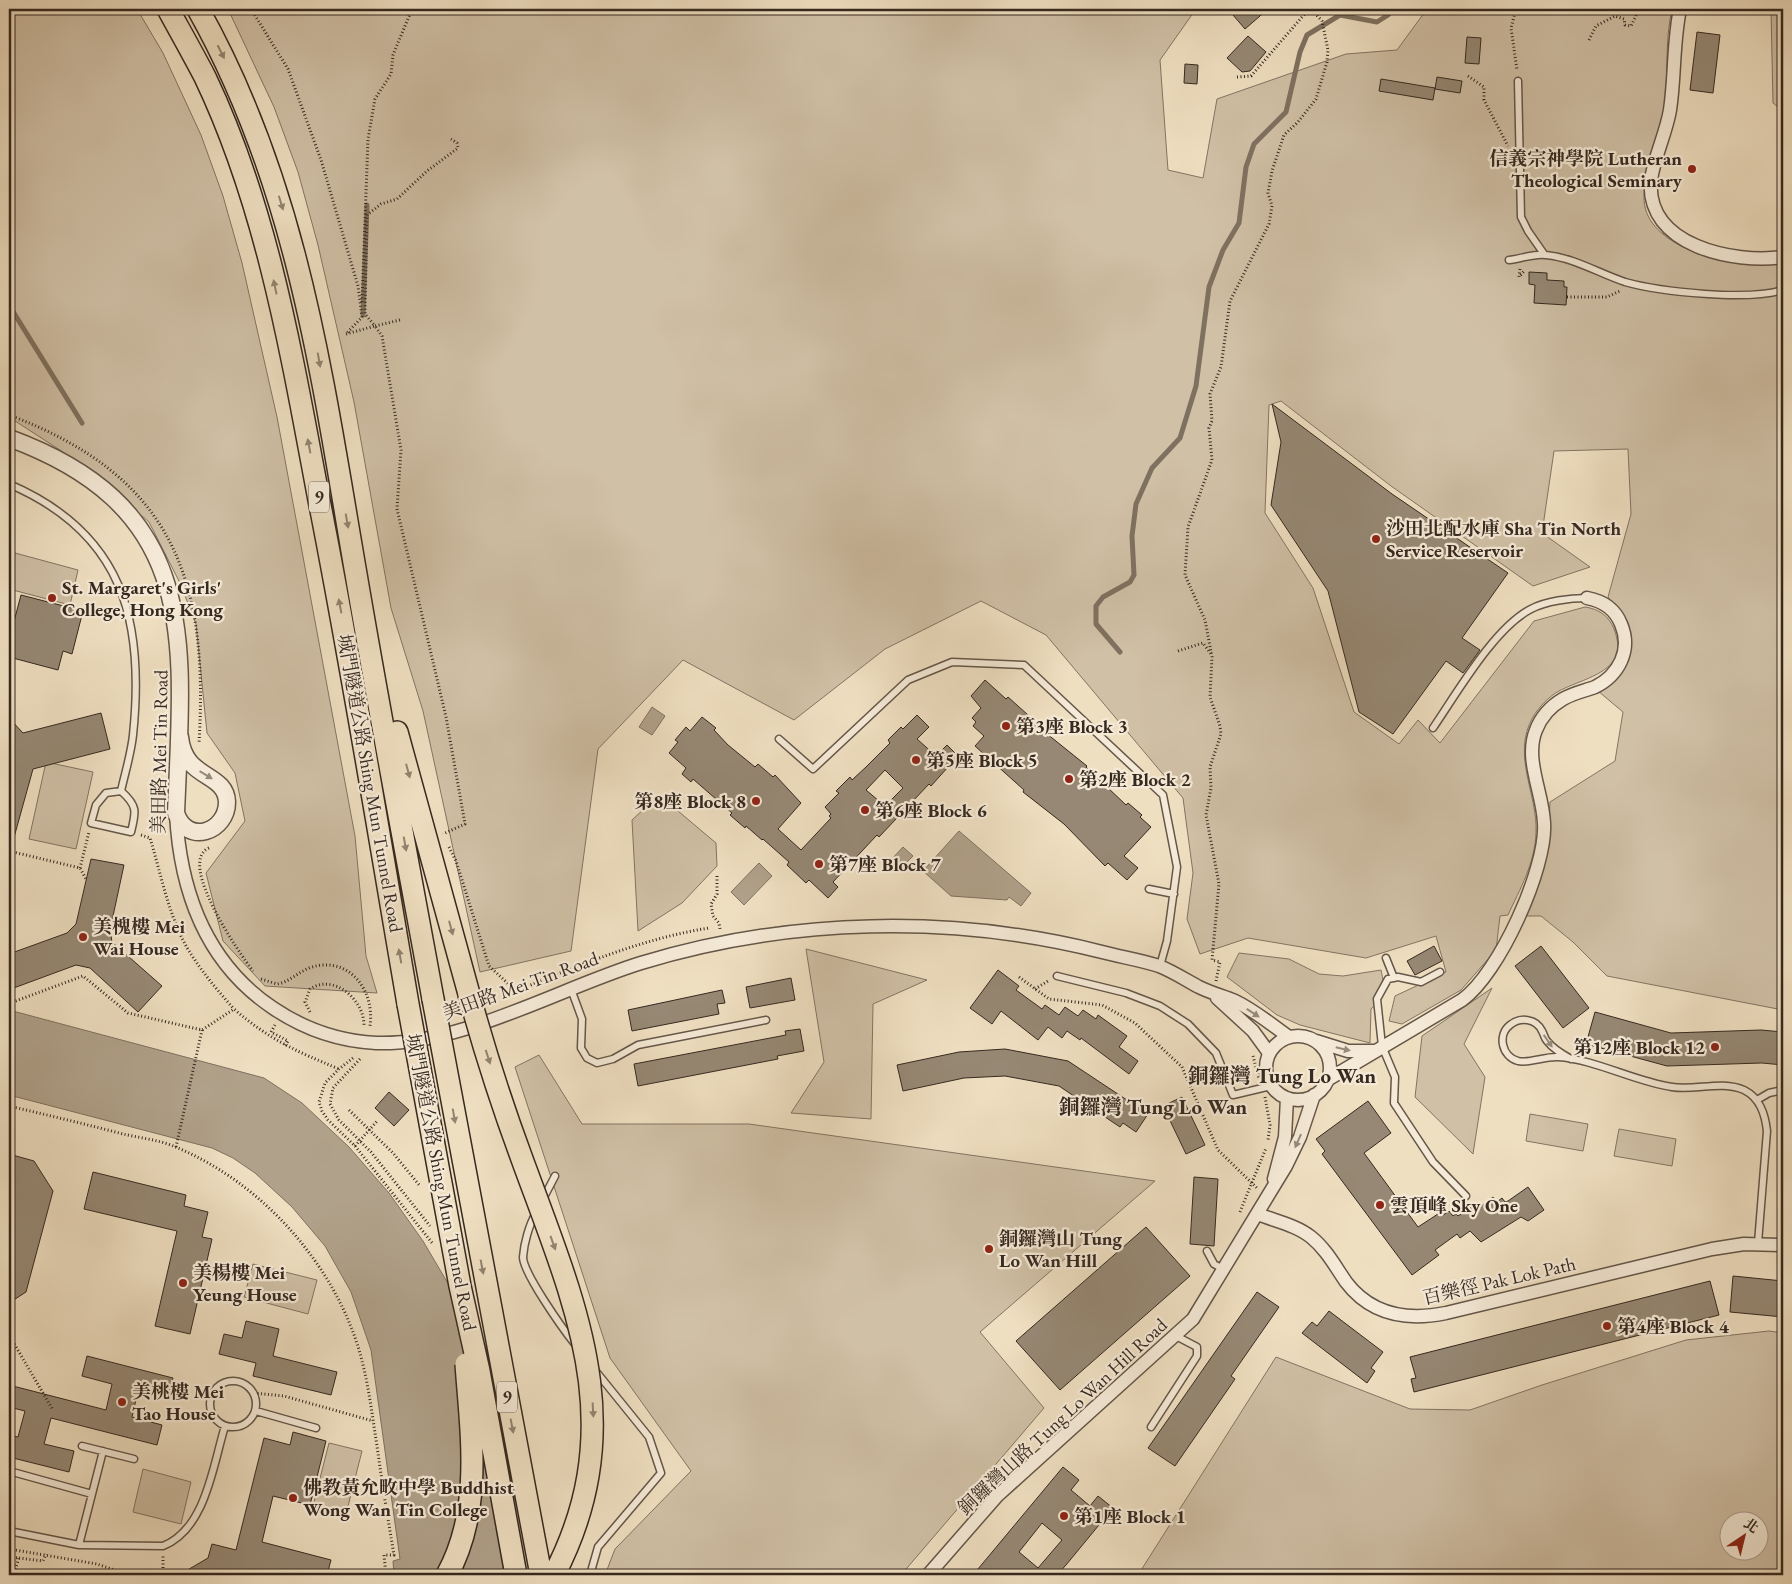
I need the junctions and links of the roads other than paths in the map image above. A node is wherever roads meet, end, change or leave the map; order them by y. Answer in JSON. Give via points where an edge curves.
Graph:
{"nodes":[{"id":1,"x":168,"y":9,"type":"edge"},
{"id":2,"x":198,"y":9,"type":"edge"},
{"id":3,"x":1680,"y":9,"type":"edge"},
{"id":4,"x":1518,"y":81,"type":"road end"},
{"id":5,"x":1544,"y":254,"type":"junction"},
{"id":6,"x":1783,"y":257,"type":"edge"},
{"id":7,"x":1509,"y":260,"type":"dead end"},
{"id":8,"x":1783,"y":290,"type":"edge"},
{"id":9,"x":9,"y":438,"type":"edge"},
{"id":10,"x":9,"y":484,"type":"edge"},
{"id":11,"x":1587,"y":598,"type":"joint"},
{"id":12,"x":364,"y":624,"type":"junction"},
{"id":13,"x":1433,"y":728,"type":"dead end"},
{"id":14,"x":180,"y":737,"type":"junction"},
{"id":15,"x":779,"y":739,"type":"dead end"},
{"id":16,"x":121,"y":792,"type":"junction"},
{"id":17,"x":176,"y":813,"type":"junction"},
{"id":18,"x":1149,"y":889,"type":"dead end"},
{"id":19,"x":1174,"y":894,"type":"junction"},
{"id":20,"x":1386,"y":958,"type":"dead end"},
{"id":21,"x":1160,"y":966,"type":"junction"},
{"id":22,"x":1440,"y":972,"type":"dead end"},
{"id":23,"x":1057,"y":976,"type":"dead end"},
{"id":24,"x":1394,"y":978,"type":"junction"},
{"id":25,"x":571,"y":988,"type":"junction"},
{"id":26,"x":1214,"y":994,"type":"junction"},
{"id":27,"x":766,"y":1020,"type":"dead end"},
{"id":28,"x":1289,"y":1037,"type":"junction"},
{"id":29,"x":1313,"y":1040,"type":"junction"},
{"id":30,"x":1378,"y":1048,"type":"junction"},
{"id":31,"x":1269,"y":1053,"type":"junction"},
{"id":32,"x":1571,"y":1059,"type":"junction"},
{"id":33,"x":1327,"y":1080,"type":"junction"},
{"id":34,"x":1266,"y":1087,"type":"junction"},
{"id":35,"x":1783,"y":1090,"type":"edge"},
{"id":36,"x":1314,"y":1095,"type":"junction"},
{"id":37,"x":1288,"y":1098,"type":"junction"},
{"id":38,"x":1757,"y":1100,"type":"junction"},
{"id":39,"x":555,"y":1176,"type":"dead end"},
{"id":40,"x":1270,"y":1191,"type":"junction"},
{"id":41,"x":1466,"y":1196,"type":"dead end"},
{"id":42,"x":1258,"y":1214,"type":"junction"},
{"id":43,"x":1758,"y":1243,"type":"junction"},
{"id":44,"x":1783,"y":1245,"type":"edge"},
{"id":45,"x":1207,"y":1251,"type":"dead end"},
{"id":46,"x":1223,"y":1269,"type":"junction"},
{"id":47,"x":460,"y":1286,"type":"junction"},
{"id":48,"x":1176,"y":1336,"type":"junction"},
{"id":49,"x":256,"y":1411,"type":"junction"},
{"id":50,"x":224,"y":1426,"type":"junction"},
{"id":51,"x":1152,"y":1427,"type":"dead end"},
{"id":52,"x":316,"y":1428,"type":"dead end"},
{"id":53,"x":82,"y":1446,"type":"dead end"},
{"id":54,"x":103,"y":1451,"type":"junction"},
{"id":55,"x":134,"y":1459,"type":"dead end"},
{"id":56,"x":9,"y":1471,"type":"edge"},
{"id":57,"x":92,"y":1494,"type":"junction"},
{"id":58,"x":9,"y":1530,"type":"edge"},
{"id":59,"x":79,"y":1545,"type":"junction"},
{"id":60,"x":447,"y":1575,"type":"edge"},
{"id":61,"x":516,"y":1575,"type":"edge"},
{"id":62,"x":541,"y":1575,"type":"edge"},
{"id":63,"x":554,"y":1575,"type":"edge"},
{"id":64,"x":590,"y":1575,"type":"edge"},
{"id":65,"x":928,"y":1575,"type":"edge"}],
"edges":[{"from":47,"to":1,"type":"highway","name":"城門隧道公路 Shing Mun Tunnel Road","number":"9","one_way":true,"bridge":true,"via":[[343,621],[292,357],[268,255],[232,142],[204,76]]},
{"from":2,"to":12,"type":"highway","name":"城門隧道公路 Shing Mun Tunnel Road","number":"9","one_way":true,"via":[[252,117],[291,238],[317,346]]},
{"from":3,"to":6,"type":"street","via":[[1673,50],[1670,109],[1652,178],[1653,202],[1672,231],[1704,249],[1729,256]]},
{"from":4,"to":5,"type":"lane","via":[[1521,217]]},
{"from":5,"to":7,"type":"lane"},
{"from":5,"to":8,"type":"lane","via":[[1572,260],[1656,289],[1754,296]]},
{"from":9,"to":14,"type":"street","name":"美田路 Mei Tin Road","via":[[42,450],[89,478],[126,512],[147,541],[164,575],[178,630],[182,680]]},
{"from":10,"to":16,"type":"lane","via":[[45,503],[83,532],[103,554],[122,592],[132,628],[135,686],[133,736]]},
{"from":11,"to":13,"type":"lane","name":"銅鑼灣山路 Tung Lo Wan Hill Road","via":[[1537,607],[1523,614],[1485,654]]},
{"from":11,"to":30,"type":"street","name":"銅鑼灣山路 Tung Lo Wan Hill Road","via":[[1606,605],[1617,616],[1624,633],[1625,650],[1611,676],[1558,702],[1543,717],[1536,730],[1533,758],[1544,814],[1540,861],[1501,952],[1479,985],[1462,1000]]},
{"from":12,"to":62,"type":"highway","name":"城門隧道公路 Shing Mun Tunnel Road","number":"9","one_way":true,"bridge":true},
{"from":12,"to":63,"type":"highway","one_way":true,"bridge":true,"via":[[469,994],[521,1157],[568,1284],[588,1363],[594,1420],[588,1477],[577,1522]]},
{"from":14,"to":17,"type":"street","name":"美田路 Mei Tin Road"},
{"from":14,"to":17,"type":"street","one_way":true,"via":[[187,761],[219,785],[225,794],[226,805],[218,823],[201,832],[186,829]]},
{"from":15,"to":19,"type":"lane","via":[[813,769],[908,680],[952,662],[1024,665],[1163,795],[1177,867]]},
{"from":16,"to":16,"type":"lane","via":[[132,801],[135,813],[131,832],[91,823],[96,805],[106,793]]},
{"from":17,"to":25,"type":"street","name":"美田路 Mei Tin Road","via":[[185,880],[195,912],[209,940],[227,967],[251,992],[310,1029],[362,1042],[418,1040],[483,1022]]},
{"from":18,"to":19,"type":"lane"},
{"from":19,"to":21,"type":"lane"},
{"from":20,"to":24,"type":"lane"},
{"from":21,"to":25,"type":"street","name":"美田路 Mei Tin Road","via":[[1062,942],[1003,932],[937,927],[858,927],[723,943],[641,963]]},
{"from":21,"to":26,"type":"street","name":"美田路 Mei Tin Road"},
{"from":22,"to":24,"type":"lane","via":[[1421,982]]},
{"from":23,"to":34,"type":"lane","via":[[1126,993],[1160,1006],[1188,1024],[1216,1053],[1233,1095]]},
{"from":24,"to":30,"type":"lane","via":[[1388,979],[1377,999]]},
{"from":25,"to":27,"type":"lane","via":[[582,1019],[581,1048],[587,1058],[597,1063],[614,1059],[638,1045]]},
{"from":26,"to":28,"type":"street","name":"美田路 Mei Tin Road","one_way":true,"via":[[1235,1001]]},
{"from":26,"to":31,"type":"street","name":"美田路 Mei Tin Road","via":[[1252,1031]]},
{"from":28,"to":29,"type":"street","name":"銅鑼灣山路 Tung Lo Wan Hill Road"},
{"from":28,"to":31,"type":"street"},
{"from":29,"to":30,"type":"street","name":"銅鑼灣山路 Tung Lo Wan Hill Road","one_way":true,"via":[[1348,1051]]},
{"from":29,"to":33,"type":"street","via":[[1326,1053],[1329,1062]]},
{"from":30,"to":33,"type":"street","name":"銅鑼灣山路 Tung Lo Wan Hill Road"},
{"from":30,"to":41,"type":"lane","via":[[1396,1078],[1394,1102],[1433,1162]]},
{"from":31,"to":34,"type":"street","via":[[1265,1068]]},
{"from":32,"to":32,"type":"lane","one_way":true,"via":[[1549,1057],[1517,1061],[1508,1056],[1502,1037],[1514,1021],[1534,1022],[1542,1029],[1545,1040]]},
{"from":32,"to":38,"type":"lane","via":[[1673,1087],[1728,1086],[1744,1090]]},
{"from":33,"to":36,"type":"street","name":"銅鑼灣山路 Tung Lo Wan Hill Road"},
{"from":34,"to":37,"type":"street"},
{"from":35,"to":38,"type":"lane"},
{"from":36,"to":37,"type":"street","via":[[1296,1100]]},
{"from":36,"to":40,"type":"street","name":"銅鑼灣山路 Tung Lo Wan Hill Road","one_way":true,"via":[[1286,1166]]},
{"from":37,"to":40,"type":"street","name":"銅鑼灣山路 Tung Lo Wan Hill Road","via":[[1285,1137]]},
{"from":38,"to":43,"type":"lane","via":[[1765,1114],[1767,1131]]},
{"from":39,"to":64,"type":"lane","via":[[530,1223],[523,1259],[551,1314],[649,1437],[660,1473],[598,1547]]},
{"from":40,"to":42,"type":"street","name":"銅鑼灣山路 Tung Lo Wan Hill Road"},
{"from":42,"to":43,"type":"street","name":"百樂徑 Pak Lok Path","via":[[1310,1236],[1352,1290],[1370,1304],[1389,1314],[1411,1318],[1446,1313],[1712,1249]]},
{"from":42,"to":46,"type":"street","name":"銅鑼灣山路 Tung Lo Wan Hill Road"},
{"from":43,"to":44,"type":"street","name":"百樂徑 Pak Lok Path"},
{"from":45,"to":46,"type":"lane","via":[[1214,1264]]},
{"from":46,"to":48,"type":"street","name":"銅鑼灣山路 Tung Lo Wan Hill Road","via":[[1193,1319]]},
{"from":47,"to":60,"type":"highway","bridge":true,"via":[[471,1440],[471,1490],[464,1532]]},
{"from":47,"to":61,"type":"highway","name":"城門隧道公路 Shing Mun Tunnel Road","number":"9","bridge":true},
{"from":48,"to":51,"type":"lane","via":[[1197,1346],[1197,1356]]},
{"from":48,"to":65,"type":"street","name":"銅鑼灣山路 Tung Lo Wan Hill Road","via":[[997,1496]]},
{"from":49,"to":50,"type":"lane","via":[[243,1426]]},
{"from":49,"to":50,"type":"lane","via":[[254,1393],[240,1382],[231,1381],[215,1389],[209,1406],[217,1422]]},
{"from":49,"to":52,"type":"lane"},
{"from":50,"to":59,"type":"lane","via":[[199,1508],[177,1538],[163,1546]]},
{"from":53,"to":54,"type":"lane"},
{"from":54,"to":55,"type":"lane"},
{"from":54,"to":57,"type":"lane"},
{"from":56,"to":57,"type":"lane"},
{"from":57,"to":59,"type":"lane"},
{"from":58,"to":59,"type":"lane"}]}
